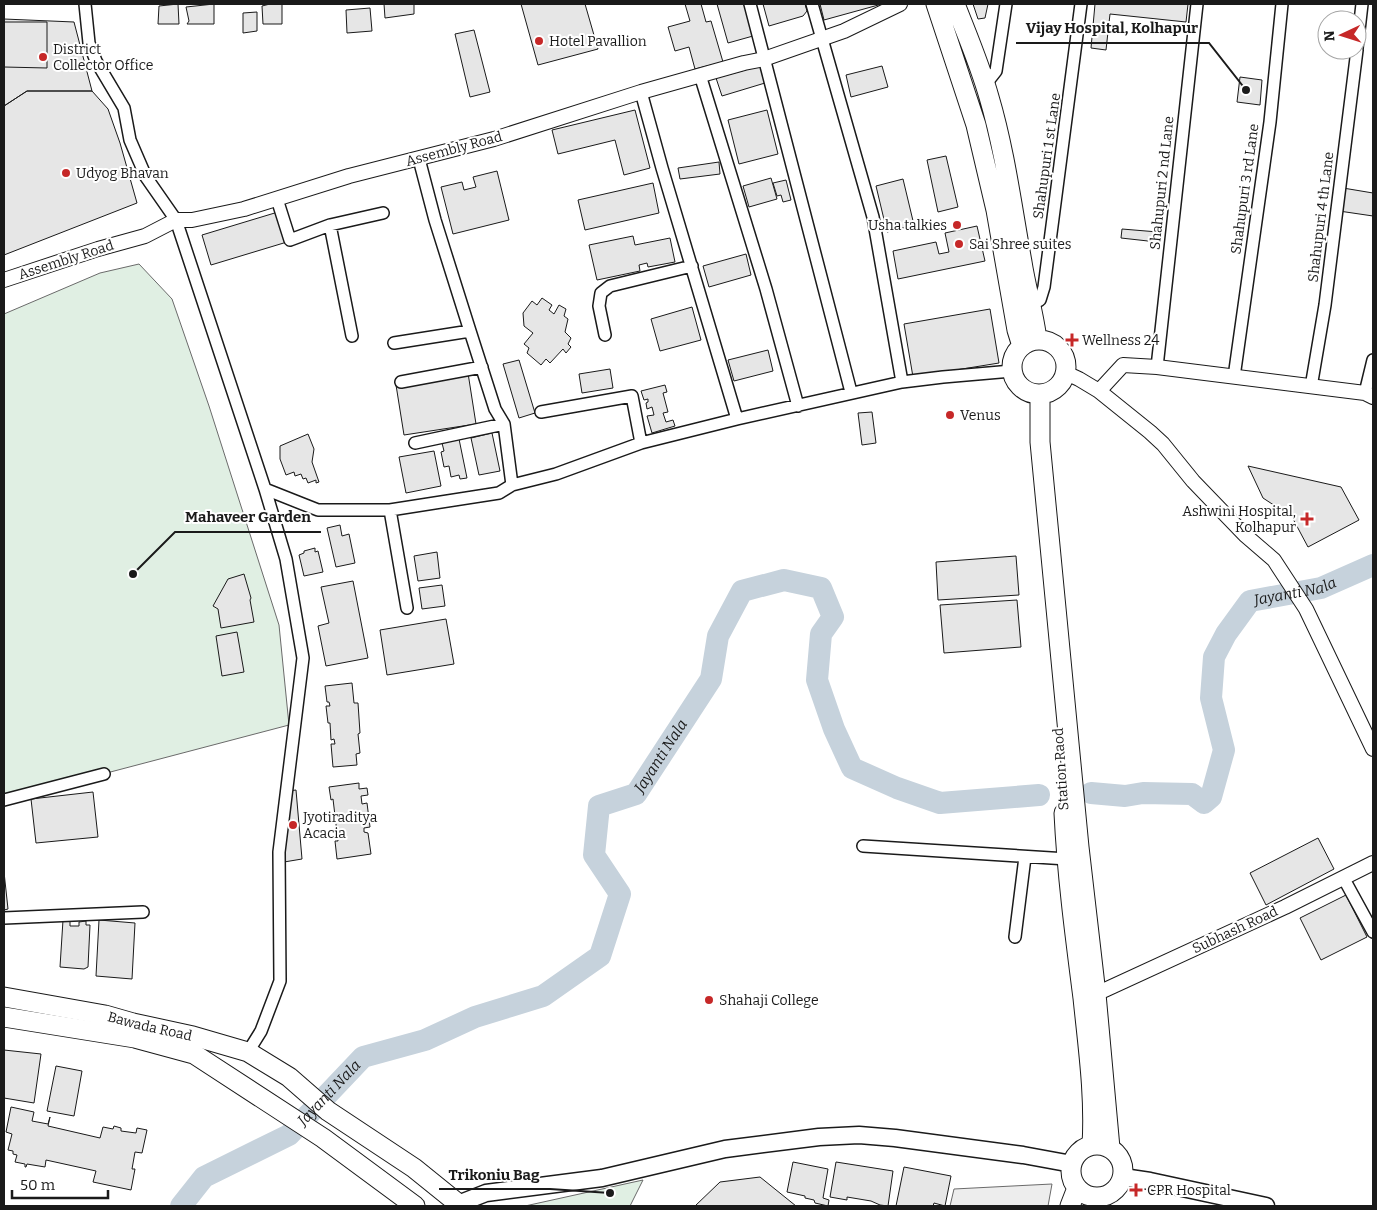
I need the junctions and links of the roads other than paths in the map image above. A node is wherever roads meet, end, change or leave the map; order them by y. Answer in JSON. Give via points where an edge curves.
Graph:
{"nodes":[{"id":1,"x":85,"y":4,"type":"edge"},
{"id":2,"x":750,"y":4,"type":"edge"},
{"id":3,"x":812,"y":4,"type":"edge"},
{"id":4,"x":900,"y":4,"type":"edge"},
{"id":5,"x":936,"y":4,"type":"edge"},
{"id":6,"x":955,"y":4,"type":"edge"},
{"id":7,"x":1006,"y":4,"type":"edge"},
{"id":8,"x":1081,"y":4,"type":"edge"},
{"id":9,"x":1197,"y":4,"type":"edge"},
{"id":10,"x":1282,"y":4,"type":"edge"},
{"id":11,"x":822,"y":38,"type":"junction"},
{"id":12,"x":764,"y":59,"type":"junction"},
{"id":13,"x":1356,"y":60,"type":"edge"},
{"id":14,"x":700,"y":75,"type":"junction"},
{"id":15,"x":985,"y":85,"type":"junction"},
{"id":16,"x":641,"y":92,"type":"junction"},
{"id":17,"x":419,"y":159,"type":"junction"},
{"id":18,"x":277,"y":199,"type":"junction"},
{"id":19,"x":382,"y":213,"type":"dead end"},
{"id":20,"x":176,"y":220,"type":"junction"},
{"id":21,"x":330,"y":226,"type":"junction"},
{"id":22,"x":692,"y":266,"type":"junction"},
{"id":23,"x":4,"y":280,"type":"edge"},
{"id":24,"x":1030,"y":305,"type":"junction"},
{"id":25,"x":470,"y":331,"type":"junction"},
{"id":26,"x":605,"y":334,"type":"dead end"},
{"id":27,"x":352,"y":336,"type":"dead end"},
{"id":28,"x":394,"y":342,"type":"dead end"},
{"id":29,"x":1036,"y":343,"type":"junction"},
{"id":30,"x":1373,"y":360,"type":"edge"},
{"id":31,"x":1157,"y":366,"type":"junction"},
{"id":32,"x":482,"y":367,"type":"junction"},
{"id":33,"x":1012,"y":371,"type":"junction"},
{"id":34,"x":1066,"y":373,"type":"junction"},
{"id":35,"x":1234,"y":377,"type":"junction"},
{"id":36,"x":401,"y":382,"type":"dead end"},
{"id":37,"x":902,"y":382,"type":"junction"},
{"id":38,"x":1311,"y":387,"type":"junction"},
{"id":39,"x":851,"y":392,"type":"junction"},
{"id":40,"x":1099,"y":392,"type":"junction"},
{"id":41,"x":1034,"y":394,"type":"junction"},
{"id":42,"x":1369,"y":395,"type":"edge"},
{"id":43,"x":798,"y":406,"type":"junction"},
{"id":44,"x":541,"y":412,"type":"dead end"},
{"id":45,"x":738,"y":419,"type":"junction"},
{"id":46,"x":504,"y":424,"type":"junction"},
{"id":47,"x":415,"y":443,"type":"dead end"},
{"id":48,"x":641,"y":443,"type":"junction"},
{"id":49,"x":512,"y":485,"type":"junction"},
{"id":50,"x":265,"y":489,"type":"junction"},
{"id":51,"x":390,"y":510,"type":"junction"},
{"id":52,"x":407,"y":608,"type":"dead end"},
{"id":53,"x":1373,"y":749,"type":"edge"},
{"id":54,"x":104,"y":774,"type":"dead end"},
{"id":55,"x":4,"y":800,"type":"edge"},
{"id":56,"x":863,"y":846,"type":"dead end"},
{"id":57,"x":1026,"y":856,"type":"junction"},
{"id":58,"x":1067,"y":858,"type":"junction"},
{"id":59,"x":1373,"y":862,"type":"edge"},
{"id":60,"x":1344,"y":879,"type":"junction"},
{"id":61,"x":143,"y":912,"type":"dead end"},
{"id":62,"x":4,"y":918,"type":"edge"},
{"id":63,"x":1373,"y":932,"type":"edge"},
{"id":64,"x":1015,"y":937,"type":"dead end"},
{"id":65,"x":1096,"y":994,"type":"junction"},
{"id":66,"x":4,"y":997,"type":"edge"},
{"id":67,"x":4,"y":1016,"type":"edge"},
{"id":68,"x":248,"y":1052,"type":"junction"},
{"id":69,"x":1101,"y":1147,"type":"junction"},
{"id":70,"x":1072,"y":1164,"type":"junction"},
{"id":71,"x":1123,"y":1177,"type":"junction"},
{"id":72,"x":1077,"y":1188,"type":"junction"},
{"id":73,"x":1096,"y":1202,"type":"edge"},
{"id":74,"x":416,"y":1206,"type":"edge"},
{"id":75,"x":459,"y":1206,"type":"edge"},
{"id":76,"x":1070,"y":1206,"type":"edge"},
{"id":77,"x":1266,"y":1206,"type":"edge"}],
"edges":[{"from":1,"to":20,"type":"street","via":[[89,43],[96,61],[124,108],[130,140],[146,177]]},
{"from":2,"to":12,"type":"street"},
{"from":3,"to":11,"type":"street"},
{"from":4,"to":11,"type":"street","name":"Assembly Road","via":[[844,32]]},
{"from":5,"to":29,"type":"main road","via":[[976,125],[996,210],[1017,330]]},
{"from":6,"to":15,"type":"main road"},
{"from":7,"to":15,"type":"street","via":[[996,71]]},
{"from":8,"to":24,"type":"street","name":"Shahupuri 1 st Lane","via":[[1044,287],[1040,300]]},
{"from":9,"to":31,"type":"street","name":"Shahupuri 2 nd Lane"},
{"from":10,"to":35,"type":"street","name":"Shahupuri 3 rd Lane","via":[[1270,122]]},
{"from":11,"to":12,"type":"street","name":"Assembly Road"},
{"from":11,"to":37,"type":"street","via":[[873,217]]},
{"from":12,"to":14,"type":"street","name":"Assembly Road"},
{"from":12,"to":39,"type":"street"},
{"from":13,"to":38,"type":"street","name":"Shahupuri 4 th Lane","via":[[1325,305]]},
{"from":14,"to":16,"type":"street","name":"Assembly Road"},
{"from":14,"to":43,"type":"street","via":[[766,289]]},
{"from":15,"to":24,"type":"main road","via":[[1008,180]]},
{"from":16,"to":17,"type":"street","name":"Assembly Road","via":[[494,139]]},
{"from":16,"to":22,"type":"street"},
{"from":17,"to":18,"type":"street","name":"Assembly Road","via":[[349,176]]},
{"from":17,"to":25,"type":"street"},
{"from":18,"to":20,"type":"street","name":"Assembly Road","via":[[192,220]]},
{"from":18,"to":21,"type":"street","via":[[290,240]]},
{"from":19,"to":21,"type":"street"},
{"from":20,"to":23,"type":"street","name":"Assembly Road","via":[[145,236]]},
{"from":20,"to":50,"type":"street"},
{"from":21,"to":27,"type":"street"},
{"from":22,"to":26,"type":"street","via":[[610,286],[601,293],[599,306]]},
{"from":22,"to":45,"type":"street"},
{"from":24,"to":29,"type":"main road"},
{"from":25,"to":28,"type":"street"},
{"from":25,"to":32,"type":"street"},
{"from":29,"to":33,"type":"main road","via":[[1015,355]]},
{"from":29,"to":34,"type":"main road","via":[[1057,347],[1065,359]]},
{"from":30,"to":42,"type":"street"},
{"from":31,"to":35,"type":"street"},
{"from":31,"to":40,"type":"street","via":[[1123,365]]},
{"from":32,"to":36,"type":"street"},
{"from":32,"to":46,"type":"street","via":[[495,409]]},
{"from":33,"to":37,"type":"street"},
{"from":33,"to":41,"type":"main road","via":[[1021,388]]},
{"from":34,"to":40,"type":"street"},
{"from":34,"to":41,"type":"main road","via":[[1054,390]]},
{"from":35,"to":38,"type":"street"},
{"from":37,"to":39,"type":"street"},
{"from":38,"to":42,"type":"street"},
{"from":39,"to":43,"type":"street"},
{"from":40,"to":53,"type":"street","via":[[1163,444],[1193,481],[1274,560],[1306,609]]},
{"from":41,"to":58,"type":"main road","name":"Station Raod","via":[[1031,444]]},
{"from":41,"to":65,"type":"main road"},
{"from":43,"to":45,"type":"street"},
{"from":44,"to":48,"type":"street","via":[[632,396]]},
{"from":45,"to":48,"type":"street"},
{"from":46,"to":47,"type":"street"},
{"from":46,"to":49,"type":"street"},
{"from":48,"to":49,"type":"street","via":[[556,474]]},
{"from":49,"to":51,"type":"street","via":[[498,493]]},
{"from":50,"to":51,"type":"street","via":[[318,510]]},
{"from":50,"to":68,"type":"street","via":[[286,559],[304,658],[279,852],[280,981],[261,1031]]},
{"from":51,"to":52,"type":"street"},
{"from":54,"to":55,"type":"street"},
{"from":56,"to":57,"type":"street"},
{"from":57,"to":58,"type":"street"},
{"from":57,"to":64,"type":"street"},
{"from":58,"to":69,"type":"main road","name":"Station Raod","via":[[1091,1072],[1093,1124]]},
{"from":59,"to":60,"type":"street","name":"Subhash Road"},
{"from":60,"to":63,"type":"street"},
{"from":60,"to":65,"type":"street","name":"Subhash Road"},
{"from":61,"to":62,"type":"street"},
{"from":65,"to":69,"type":"main road"},
{"from":66,"to":68,"type":"main road","name":"Bawada Road","via":[[105,1015]]},
{"from":67,"to":74,"type":"main road","via":[[135,1038],[194,1054]]},
{"from":68,"to":75,"type":"main road","name":"Bawada Road","via":[[289,1078],[328,1111],[414,1168]]},
{"from":69,"to":70,"type":"main road","via":[[1084,1149]]},
{"from":69,"to":71,"type":"main road","via":[[1117,1154],[1124,1169]]},
{"from":70,"to":72,"type":"main road","via":[[1071,1172]]},
{"from":70,"to":75,"type":"main road","via":[[895,1138],[859,1135],[819,1137],[725,1149],[602,1178],[486,1193]]},
{"from":71,"to":73,"type":"main road","via":[[1115,1191]]},
{"from":71,"to":77,"type":"main road"},
{"from":72,"to":73,"type":"main road"},
{"from":72,"to":76,"type":"main road"}]}
